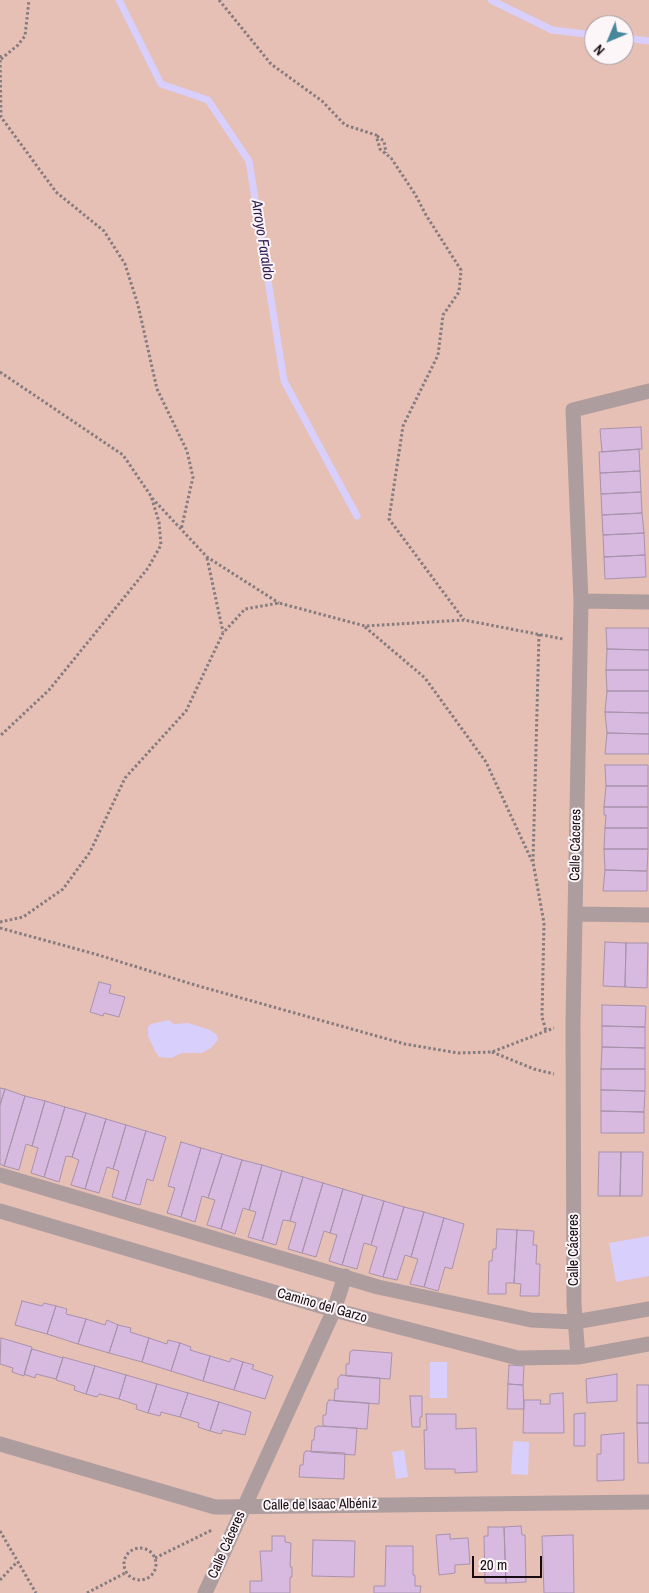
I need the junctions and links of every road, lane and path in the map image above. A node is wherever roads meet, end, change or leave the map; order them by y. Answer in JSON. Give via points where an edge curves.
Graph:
{"nodes":[{"id":1,"x":29,"y":0,"type":"edge"},
{"id":2,"x":219,"y":0,"type":"edge"},
{"id":3,"x":0,"y":57,"type":"edge"},
{"id":4,"x":376,"y":135,"type":"junction"},
{"id":5,"x":386,"y":154,"type":"junction"},
{"id":6,"x":0,"y":372,"type":"edge"},
{"id":7,"x":649,"y":391,"type":"edge"},
{"id":8,"x":151,"y":496,"type":"junction"},
{"id":9,"x":181,"y":530,"type":"junction"},
{"id":10,"x":207,"y":557,"type":"junction"},
{"id":11,"x":582,"y":601,"type":"junction"},
{"id":12,"x":649,"y":602,"type":"edge"},
{"id":13,"x":279,"y":603,"type":"junction"},
{"id":14,"x":464,"y":620,"type":"junction"},
{"id":15,"x":365,"y":626,"type":"junction"},
{"id":16,"x":223,"y":633,"type":"junction"},
{"id":17,"x":539,"y":634,"type":"junction"},
{"id":18,"x":580,"y":644,"type":"junction"},
{"id":19,"x":0,"y":736,"type":"edge"},
{"id":20,"x":533,"y":862,"type":"junction"},
{"id":21,"x":575,"y":914,"type":"junction"},
{"id":22,"x":649,"y":915,"type":"edge"},
{"id":23,"x":0,"y":922,"type":"edge"},
{"id":24,"x":0,"y":928,"type":"edge"},
{"id":25,"x":574,"y":1020,"type":"junction"},
{"id":26,"x":546,"y":1031,"type":"junction"},
{"id":27,"x":492,"y":1052,"type":"junction"},
{"id":28,"x":574,"y":1086,"type":"junction"},
{"id":29,"x":0,"y":1175,"type":"edge"},
{"id":30,"x":0,"y":1211,"type":"edge"},
{"id":31,"x":345,"y":1276,"type":"junction"},
{"id":32,"x":649,"y":1309,"type":"edge"},
{"id":33,"x":334,"y":1310,"type":"junction"},
{"id":34,"x":575,"y":1322,"type":"junction"},
{"id":35,"x":649,"y":1344,"type":"edge"},
{"id":36,"x":578,"y":1358,"type":"junction"},
{"id":37,"x":0,"y":1444,"type":"edge"},
{"id":38,"x":649,"y":1502,"type":"edge"},
{"id":39,"x":245,"y":1506,"type":"junction"},
{"id":40,"x":0,"y":1531,"type":"edge"},
{"id":41,"x":224,"y":1551,"type":"junction"},
{"id":42,"x":155,"y":1558,"type":"junction"},
{"id":43,"x":17,"y":1562,"type":"junction"},
{"id":44,"x":127,"y":1572,"type":"junction"},
{"id":45,"x":0,"y":1580,"type":"edge"},
{"id":46,"x":36,"y":1593,"type":"edge"},
{"id":47,"x":87,"y":1593,"type":"edge"},
{"id":48,"x":206,"y":1593,"type":"edge"}],
"edges":[{"from":1,"to":3,"type":"path","via":[[25,36]]},
{"from":2,"to":4,"type":"path","via":[[271,64],[322,101],[345,125]]},
{"from":3,"to":9,"type":"path","via":[[1,117],[56,192],[104,231],[125,264],[157,389],[187,451],[193,477]]},
{"from":4,"to":5,"type":"path","via":[[380,149]]},
{"from":4,"to":5,"type":"path","via":[[384,141]]},
{"from":5,"to":14,"type":"path","via":[[415,194],[461,270],[459,292],[443,315],[438,355],[403,426],[389,519]]},
{"from":6,"to":8,"type":"path","via":[[123,455]]},
{"from":7,"to":11,"type":"street","name":"Calle Cáceres","via":[[573,410]]},
{"from":8,"to":9,"type":"path"},
{"from":8,"to":19,"type":"path","via":[[159,522],[161,545],[148,568],[49,690]]},
{"from":9,"to":10,"type":"path"},
{"from":10,"to":13,"type":"path"},
{"from":10,"to":16,"type":"path"},
{"from":11,"to":12,"type":"street"},
{"from":11,"to":18,"type":"street","name":"Calle Cáceres"},
{"from":13,"to":15,"type":"path"},
{"from":13,"to":16,"type":"path","via":[[245,609]]},
{"from":14,"to":15,"type":"path"},
{"from":14,"to":17,"type":"path"},
{"from":15,"to":20,"type":"path","via":[[425,678],[486,762]]},
{"from":16,"to":23,"type":"path","via":[[186,711],[126,778],[90,852],[63,889],[23,917]]},
{"from":17,"to":18,"type":"path"},
{"from":17,"to":20,"type":"path"},
{"from":18,"to":21,"type":"street","name":"Calle Cáceres"},
{"from":20,"to":26,"type":"path","via":[[544,923],[542,1017]]},
{"from":21,"to":22,"type":"street"},
{"from":21,"to":25,"type":"street","name":"Calle Cáceres"},
{"from":24,"to":27,"type":"path","via":[[405,1044],[458,1053]]},
{"from":25,"to":26,"type":"path"},
{"from":25,"to":28,"type":"street","name":"Calle Cáceres"},
{"from":26,"to":27,"type":"path"},
{"from":27,"to":28,"type":"path","via":[[555,1074]]},
{"from":28,"to":34,"type":"street","name":"Calle Cáceres"},
{"from":29,"to":31,"type":"street"},
{"from":30,"to":33,"type":"street","name":"Camino del Garzo"},
{"from":31,"to":33,"type":"street","name":"Calle Cáceres"},
{"from":31,"to":34,"type":"street","via":[[378,1287],[531,1320]]},
{"from":32,"to":34,"type":"street"},
{"from":33,"to":36,"type":"street","name":"Camino del Garzo","via":[[518,1358]]},
{"from":33,"to":39,"type":"street","name":"Calle Cáceres"},
{"from":34,"to":36,"type":"street","name":"Calle Cáceres"},
{"from":35,"to":36,"type":"street","name":"Camino del Garzo"},
{"from":37,"to":39,"type":"street","name":"Calle de Isaac Albéniz","via":[[215,1507]]},
{"from":38,"to":39,"type":"street","name":"Calle de Isaac Albéniz"},
{"from":39,"to":41,"type":"street","name":"Calle Cáceres"},
{"from":40,"to":43,"type":"path"},
{"from":41,"to":42,"type":"path","via":[[212,1529]]},
{"from":41,"to":48,"type":"street","name":"Calle Cáceres"},
{"from":42,"to":44,"type":"path","via":[[156,1568],[150,1577],[140,1580]]},
{"from":42,"to":44,"type":"path","via":[[148,1550],[133,1550],[125,1562]]},
{"from":43,"to":45,"type":"path"},
{"from":43,"to":46,"type":"path"},
{"from":44,"to":47,"type":"path"}]}
